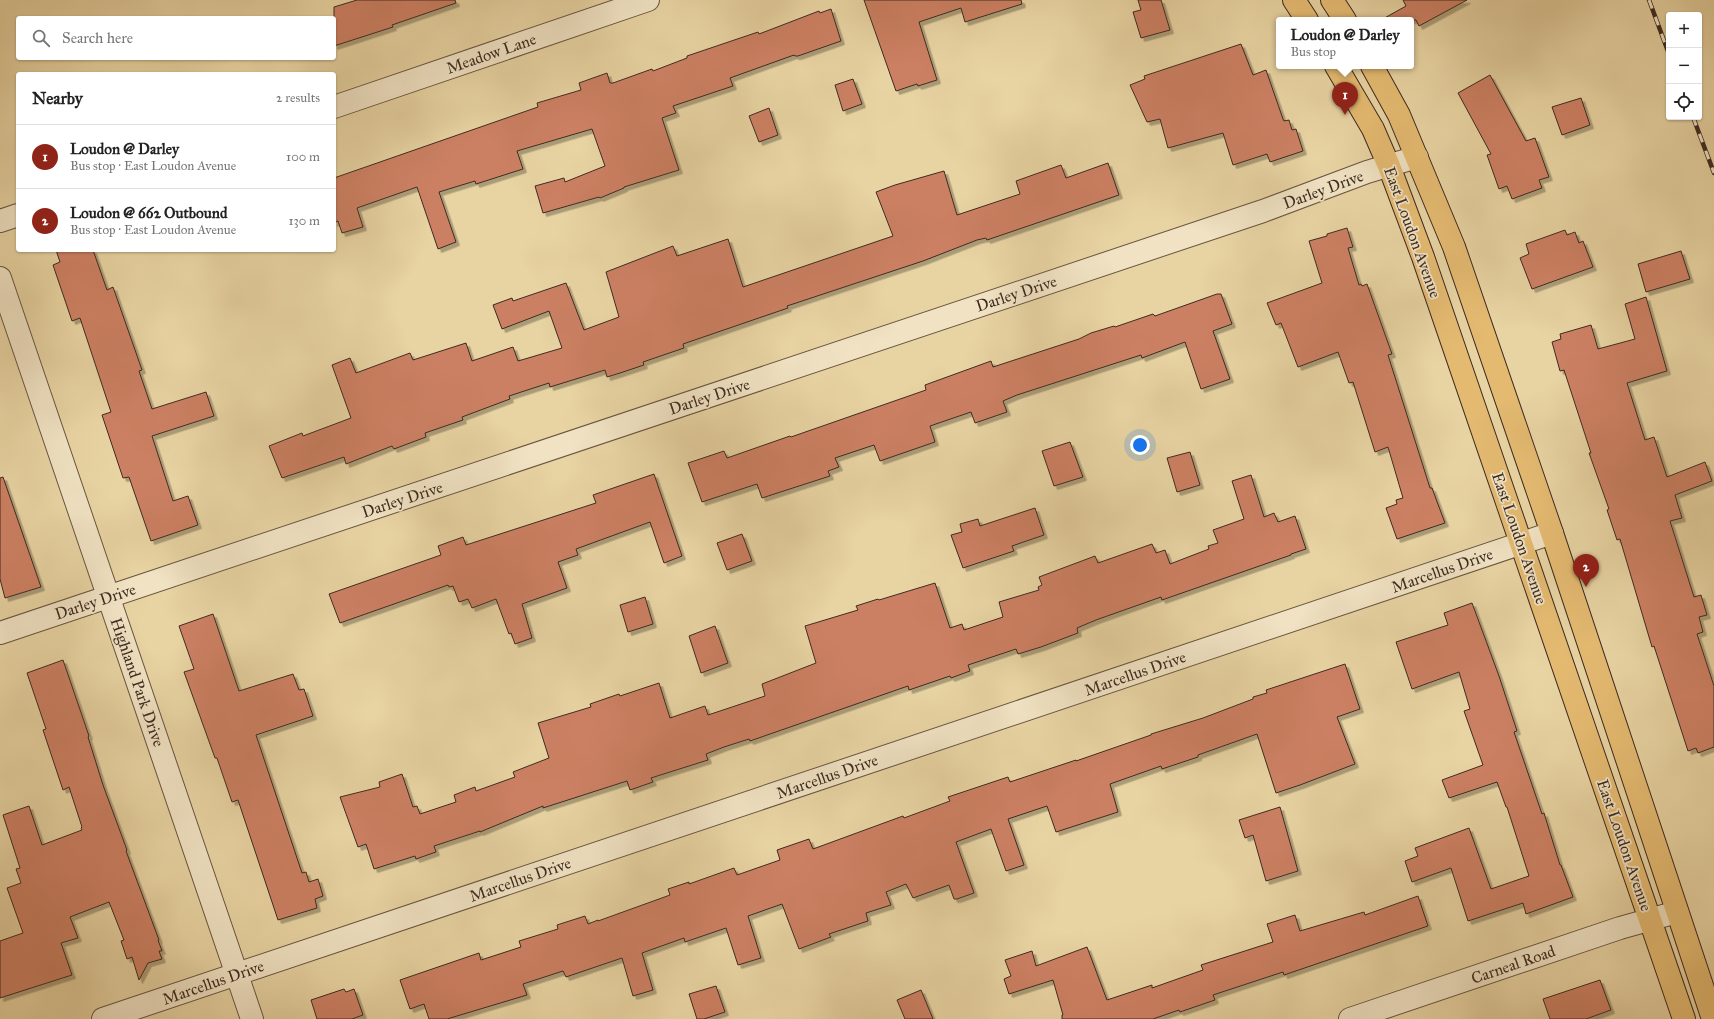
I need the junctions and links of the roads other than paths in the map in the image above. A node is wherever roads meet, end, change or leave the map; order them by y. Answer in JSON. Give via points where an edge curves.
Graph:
{"nodes":[{"id":1,"x":648,"y":0,"type":"edge"},
{"id":2,"x":1294,"y":0,"type":"edge"},
{"id":3,"x":1332,"y":0,"type":"edge"},
{"id":4,"x":1305,"y":17,"type":"edge"},
{"id":5,"x":1343,"y":17,"type":"edge"},
{"id":6,"x":1338,"y":69,"type":"edge"},
{"id":7,"x":1374,"y":69,"type":"edge"},
{"id":8,"x":336,"y":106,"type":"edge"},
{"id":9,"x":1417,"y":157,"type":"junction"},
{"id":10,"x":1389,"y":166,"type":"junction"},
{"id":11,"x":16,"y":215,"type":"edge"},
{"id":12,"x":0,"y":221,"type":"edge"},
{"id":13,"x":0,"y":278,"type":"edge"},
{"id":14,"x":1552,"y":533,"type":"junction"},
{"id":15,"x":1522,"y":544,"type":"junction"},
{"id":16,"x":109,"y":596,"type":"junction"},
{"id":17,"x":0,"y":633,"type":"edge"},
{"id":18,"x":1677,"y":912,"type":"junction"},
{"id":19,"x":1651,"y":919,"type":"junction"},
{"id":20,"x":237,"y":974,"type":"junction"},
{"id":21,"x":103,"y":1019,"type":"edge"},
{"id":22,"x":252,"y":1019,"type":"edge"},
{"id":23,"x":1350,"y":1019,"type":"edge"},
{"id":24,"x":1684,"y":1019,"type":"edge"},
{"id":25,"x":1713,"y":1019,"type":"edge"}],
"edges":[{"from":1,"to":8,"type":"street","name":"Meadow Lane"},
{"from":2,"to":4,"type":"main road"},
{"from":3,"to":5,"type":"main road"},
{"from":6,"to":10,"type":"main road","name":"East Loudon Avenue","via":[[1373,129]]},
{"from":7,"to":9,"type":"main road","name":"East Loudon Avenue","via":[[1399,115]]},
{"from":9,"to":10,"type":"street","name":"Darley Drive"},
{"from":9,"to":14,"type":"main road","name":"East Loudon Avenue","via":[[1454,247]]},
{"from":10,"to":15,"type":"main road","name":"East Loudon Avenue","via":[[1423,256]]},
{"from":10,"to":16,"type":"street","name":"Darley Drive","via":[[1263,211]]},
{"from":11,"to":12,"type":"street"},
{"from":13,"to":16,"type":"street","name":"Highland Park Drive"},
{"from":14,"to":15,"type":"street","name":"Marcellus Drive"},
{"from":14,"to":18,"type":"main road","name":"East Loudon Avenue"},
{"from":15,"to":19,"type":"main road","name":"East Loudon Avenue"},
{"from":15,"to":20,"type":"street","name":"Marcellus Drive"},
{"from":16,"to":17,"type":"street","name":"Darley Drive"},
{"from":16,"to":20,"type":"street","name":"Highland Park Drive"},
{"from":18,"to":19,"type":"street","name":"Carneal Road"},
{"from":18,"to":25,"type":"main road","name":"East Loudon Avenue"},
{"from":19,"to":23,"type":"street","name":"Carneal Road"},
{"from":19,"to":24,"type":"main road","name":"East Loudon Avenue"},
{"from":20,"to":21,"type":"street","name":"Marcellus Drive"},
{"from":20,"to":22,"type":"street","name":"Highland Park Drive"}]}
